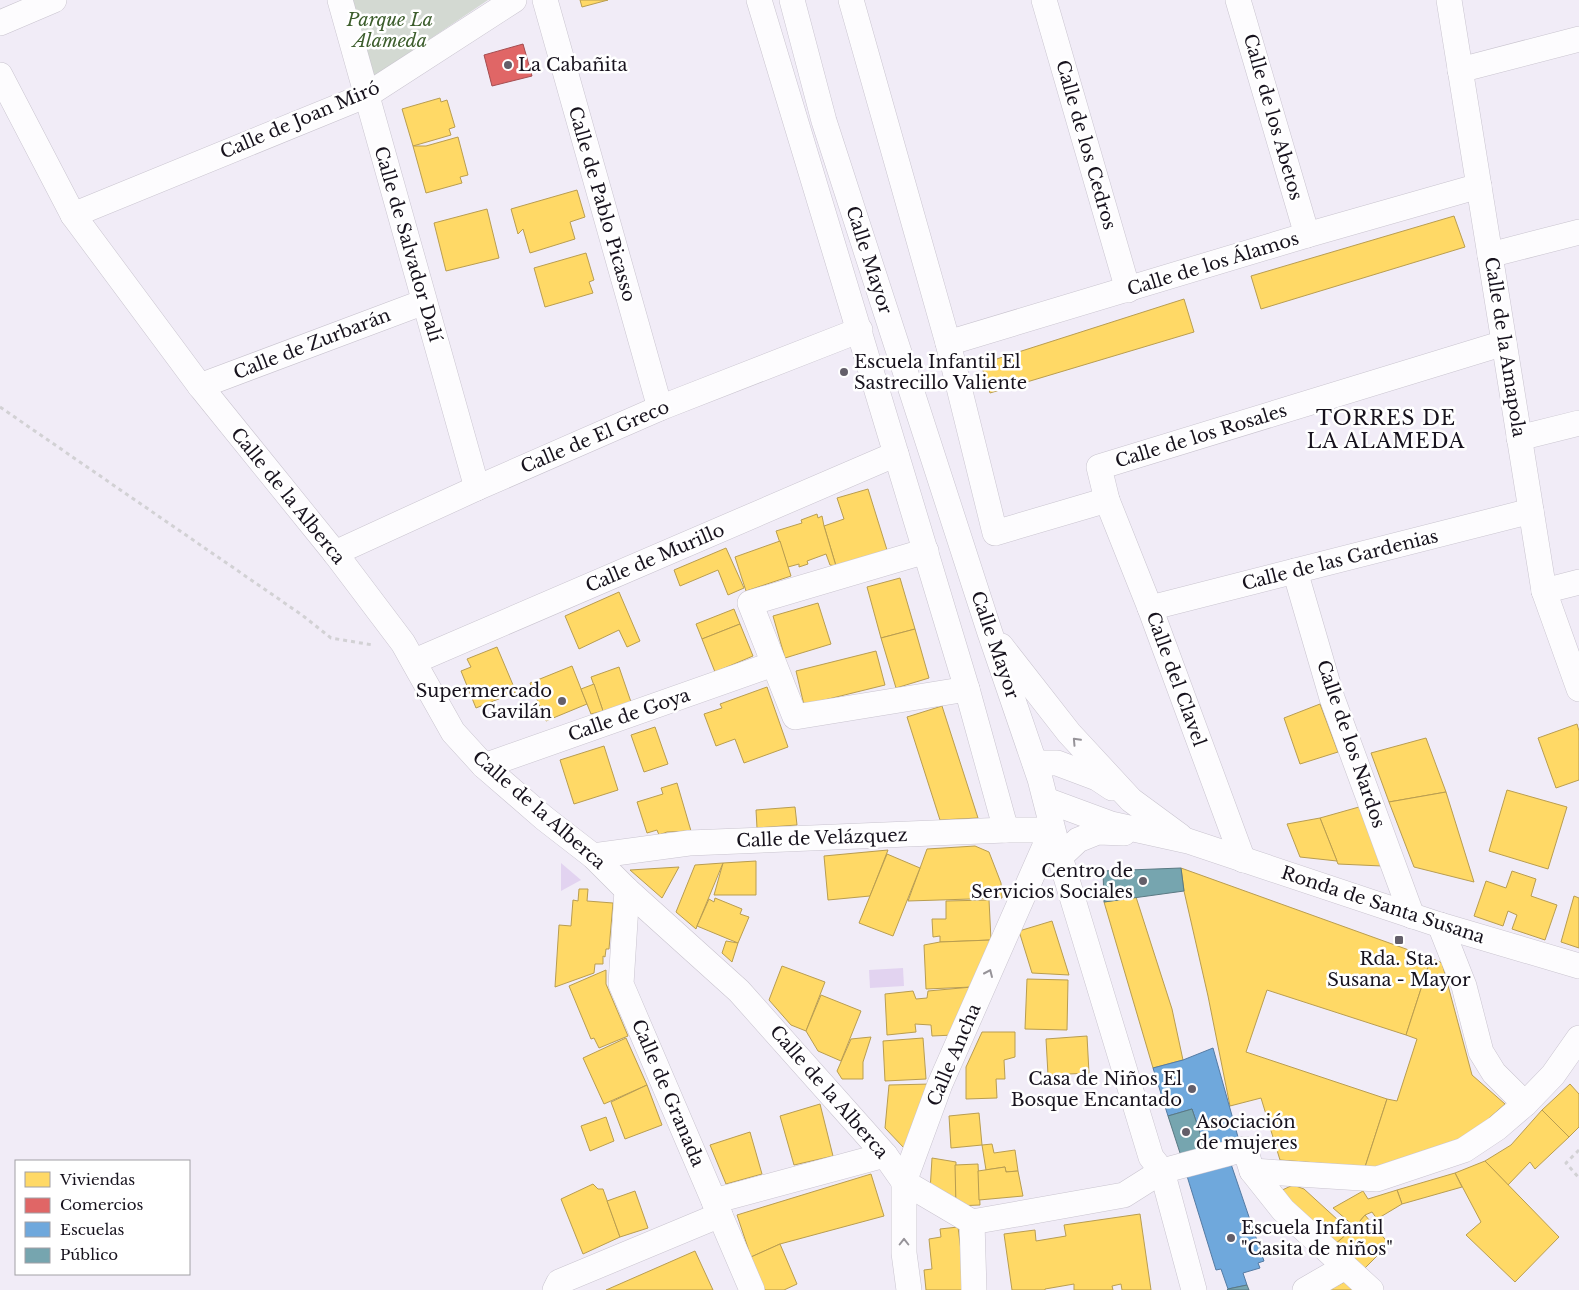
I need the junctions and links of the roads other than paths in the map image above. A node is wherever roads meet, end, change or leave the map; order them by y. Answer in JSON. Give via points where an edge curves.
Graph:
{"nodes":[{"id":1,"x":54,"y":0,"type":"edge"},
{"id":2,"x":340,"y":0,"type":"edge"},
{"id":3,"x":514,"y":0,"type":"edge"},
{"id":4,"x":545,"y":0,"type":"edge"},
{"id":5,"x":759,"y":0,"type":"edge"},
{"id":6,"x":792,"y":0,"type":"edge"},
{"id":7,"x":851,"y":0,"type":"edge"},
{"id":8,"x":1044,"y":0,"type":"edge"},
{"id":9,"x":1238,"y":0,"type":"edge"},
{"id":10,"x":1449,"y":0,"type":"edge"},
{"id":11,"x":0,"y":23,"type":"edge"},
{"id":12,"x":1579,"y":39,"type":"edge"},
{"id":13,"x":1460,"y":70,"type":"junction"},
{"id":14,"x":0,"y":75,"type":"edge"},
{"id":15,"x":366,"y":95,"type":"junction"},
{"id":16,"x":1479,"y":186,"type":"junction"},
{"id":17,"x":73,"y":215,"type":"junction"},
{"id":18,"x":1579,"y":232,"type":"edge"},
{"id":19,"x":1307,"y":234,"type":"junction"},
{"id":20,"x":1490,"y":255,"type":"junction"},
{"id":21,"x":1128,"y":290,"type":"junction"},
{"id":22,"x":424,"y":302,"type":"junction"},
{"id":23,"x":860,"y":330,"type":"junction"},
{"id":24,"x":1504,"y":343,"type":"junction"},
{"id":25,"x":948,"y":344,"type":"junction"},
{"id":26,"x":200,"y":386,"type":"junction"},
{"id":27,"x":660,"y":408,"type":"junction"},
{"id":28,"x":1579,"y":423,"type":"edge"},
{"id":29,"x":1519,"y":438,"type":"junction"},
{"id":30,"x":896,"y":454,"type":"junction"},
{"id":31,"x":477,"y":488,"type":"junction"},
{"id":32,"x":1107,"y":500,"type":"junction"},
{"id":33,"x":1531,"y":511,"type":"junction"},
{"id":34,"x":926,"y":551,"type":"junction"},
{"id":35,"x":335,"y":553,"type":"junction"},
{"id":36,"x":1295,"y":571,"type":"junction"},
{"id":37,"x":1579,"y":582,"type":"edge"},
{"id":38,"x":1544,"y":591,"type":"junction"},
{"id":39,"x":1150,"y":608,"type":"junction"},
{"id":40,"x":990,"y":633,"type":"junction"},
{"id":41,"x":409,"y":652,"type":"junction"},
{"id":42,"x":773,"y":664,"type":"junction"},
{"id":43,"x":967,"y":689,"type":"junction"},
{"id":44,"x":1579,"y":689,"type":"edge"},
{"id":45,"x":1035,"y":763,"type":"junction"},
{"id":46,"x":484,"y":766,"type":"junction"},
{"id":47,"x":1046,"y":800,"type":"junction"},
{"id":48,"x":1131,"y":800,"type":"junction"},
{"id":49,"x":1006,"y":830,"type":"junction"},
{"id":50,"x":1052,"y":830,"type":"junction"},
{"id":51,"x":1152,"y":833,"type":"junction"},
{"id":52,"x":1188,"y":842,"type":"junction"},
{"id":53,"x":593,"y":856,"type":"junction"},
{"id":54,"x":1060,"y":857,"type":"junction"},
{"id":55,"x":1243,"y":860,"type":"junction"},
{"id":56,"x":627,"y":890,"type":"junction"},
{"id":57,"x":1412,"y":916,"type":"junction"},
{"id":58,"x":1440,"y":925,"type":"junction"},
{"id":59,"x":1579,"y":966,"type":"edge"},
{"id":60,"x":1579,"y":1038,"type":"edge"},
{"id":61,"x":1525,"y":1104,"type":"junction"},
{"id":62,"x":885,"y":1155,"type":"junction"},
{"id":63,"x":1248,"y":1160,"type":"junction"},
{"id":64,"x":1162,"y":1170,"type":"junction"},
{"id":65,"x":904,"y":1182,"type":"junction"},
{"id":66,"x":717,"y":1208,"type":"junction"},
{"id":67,"x":972,"y":1222,"type":"junction"},
{"id":68,"x":1344,"y":1267,"type":"junction"},
{"id":69,"x":555,"y":1290,"type":"edge"},
{"id":70,"x":752,"y":1290,"type":"edge"},
{"id":71,"x":909,"y":1290,"type":"edge"},
{"id":72,"x":974,"y":1290,"type":"edge"},
{"id":73,"x":1194,"y":1290,"type":"edge"},
{"id":74,"x":1305,"y":1290,"type":"edge"},
{"id":75,"x":1371,"y":1290,"type":"edge"}],
"edges":[{"from":1,"to":11,"type":"street"},
{"from":2,"to":15,"type":"street","name":"Calle de Salvador Dalí"},
{"from":3,"to":15,"type":"street","name":"Calle de Joan Miró"},
{"from":4,"to":27,"type":"street","name":"Calle de Pablo Picasso"},
{"from":5,"to":23,"type":"street","name":"Calle Mayor"},
{"from":6,"to":40,"type":"street","name":"Calle Mayor","via":[[824,121]]},
{"from":7,"to":25,"type":"street"},
{"from":8,"to":21,"type":"street","name":"Calle de los Cedros"},
{"from":9,"to":19,"type":"street","name":"Calle de los Abetos"},
{"from":10,"to":13,"type":"street","name":"Calle de la Amapola"},
{"from":12,"to":13,"type":"street"},
{"from":13,"to":16,"type":"street","name":"Calle de la Amapola"},
{"from":14,"to":17,"type":"street","name":"Calle de la Alberca"},
{"from":15,"to":17,"type":"street","name":"Calle de Joan Miró"},
{"from":15,"to":22,"type":"street","name":"Calle de Salvador Dalí"},
{"from":16,"to":19,"type":"street","name":"Calle de los Álamos"},
{"from":16,"to":20,"type":"street","name":"Calle de la Amapola"},
{"from":17,"to":26,"type":"street","name":"Calle de la Alberca"},
{"from":18,"to":20,"type":"street"},
{"from":19,"to":21,"type":"street","name":"Calle de los Álamos"},
{"from":20,"to":24,"type":"street","name":"Calle de la Amapola"},
{"from":21,"to":25,"type":"street","name":"Calle de los Álamos"},
{"from":22,"to":26,"type":"street","name":"Calle de Zurbarán"},
{"from":22,"to":31,"type":"street","name":"Calle de Salvador Dalí"},
{"from":23,"to":27,"type":"street","name":"Calle de El Greco"},
{"from":23,"to":30,"type":"street","name":"Calle Mayor"},
{"from":24,"to":29,"type":"street","name":"Calle de la Amapola"},
{"from":24,"to":32,"type":"street","name":"Calle de los Rosales","via":[[1100,467]]},
{"from":25,"to":32,"type":"street","via":[[994,533]]},
{"from":26,"to":35,"type":"street","name":"Calle de la Alberca"},
{"from":27,"to":31,"type":"street","name":"Calle de El Greco"},
{"from":28,"to":29,"type":"street"},
{"from":29,"to":33,"type":"street","name":"Calle de la Amapola"},
{"from":30,"to":34,"type":"street","name":"Calle Mayor"},
{"from":30,"to":41,"type":"street","name":"Calle de Murillo"},
{"from":31,"to":35,"type":"street","name":"Calle de El Greco"},
{"from":32,"to":39,"type":"street","name":"Calle del Clavel"},
{"from":33,"to":36,"type":"street","name":"Calle de las Gardenias"},
{"from":33,"to":38,"type":"street","name":"Calle de la Amapola"},
{"from":34,"to":42,"type":"street","via":[[750,603]]},
{"from":34,"to":43,"type":"street","name":"Calle Mayor"},
{"from":35,"to":41,"type":"street","name":"Calle de la Alberca"},
{"from":36,"to":39,"type":"street","name":"Calle de las Gardenias"},
{"from":36,"to":57,"type":"street","name":"Calle de los Nardos","via":[[1332,698]]},
{"from":37,"to":38,"type":"street"},
{"from":38,"to":44,"type":"street","name":"Calle de la Amapola"},
{"from":39,"to":55,"type":"street","name":"Calle del Clavel"},
{"from":40,"to":45,"type":"street","name":"Calle Mayor"},
{"from":48,"to":40,"type":"street","name":"Ronda de Santa Susana","one_way":true,"via":[[1068,733]]},
{"from":41,"to":46,"type":"street","name":"Calle de la Alberca","via":[[453,732]]},
{"from":42,"to":43,"type":"street","via":[[795,717]]},
{"from":42,"to":46,"type":"street","name":"Calle de Goya"},
{"from":43,"to":49,"type":"street","name":"Calle Mayor"},
{"from":45,"to":47,"type":"street","name":"Calle Mayor"},
{"from":45,"to":48,"type":"street","name":"Ronda de Santa Susana","via":[[1057,763],[1097,778]]},
{"from":46,"to":53,"type":"street","name":"Calle de la Alberca"},
{"from":47,"to":50,"type":"street","name":"Calle Mayor"},
{"from":47,"to":51,"type":"street","name":"Ronda de Santa Susana","via":[[1111,824]]},
{"from":48,"to":52,"type":"street","name":"Ronda de Santa Susana"},
{"from":49,"to":50,"type":"street","name":"Calle de Velázquez"},
{"from":49,"to":53,"type":"street","name":"Calle de Velázquez","via":[[689,843]]},
{"from":50,"to":54,"type":"street","name":"Calle Mayor"},
{"from":65,"to":50,"type":"street","name":"Calle Ancha","one_way":true,"via":[[940,1084]]},
{"from":51,"to":52,"type":"street","name":"Ronda de Santa Susana"},
{"from":51,"to":54,"type":"street","name":"Ronda de Santa Susana","via":[[1098,832],[1078,840]]},
{"from":52,"to":55,"type":"street","name":"Ronda de Santa Susana"},
{"from":53,"to":56,"type":"street","name":"Calle de la Alberca"},
{"from":54,"to":64,"type":"street","name":"Calle Mayor","via":[[1151,1157]]},
{"from":55,"to":57,"type":"street","name":"Ronda de Santa Susana"},
{"from":56,"to":62,"type":"street","name":"Calle de la Alberca","via":[[739,991]]},
{"from":56,"to":66,"type":"street","name":"Calle de Granada","via":[[621,984]]},
{"from":57,"to":58,"type":"street","name":"Ronda de Santa Susana"},
{"from":58,"to":59,"type":"street","name":"Ronda de Santa Susana"},
{"from":58,"to":61,"type":"street","via":[[1464,986],[1481,1052],[1494,1074]]},
{"from":60,"to":61,"type":"street","via":[[1553,1075]]},
{"from":61,"to":63,"type":"street","via":[[1464,1150],[1377,1179]]},
{"from":62,"to":65,"type":"street","name":"Calle de la Alberca"},
{"from":62,"to":66,"type":"street"},
{"from":63,"to":64,"type":"street"},
{"from":63,"to":68,"type":"street","via":[[1283,1210]]},
{"from":64,"to":67,"type":"street","via":[[1124,1195]]},
{"from":64,"to":73,"type":"street","name":"Calle Mayor"},
{"from":65,"to":67,"type":"street","name":"Calle de la Alberca"},
{"from":71,"to":65,"type":"street","name":"Calle Ancha","one_way":true,"via":[[904,1253]]},
{"from":66,"to":69,"type":"street","via":[[559,1282]]},
{"from":66,"to":70,"type":"street","name":"Calle de Granada"},
{"from":67,"to":72,"type":"street"},
{"from":68,"to":74,"type":"street"},
{"from":68,"to":75,"type":"street"}]}
